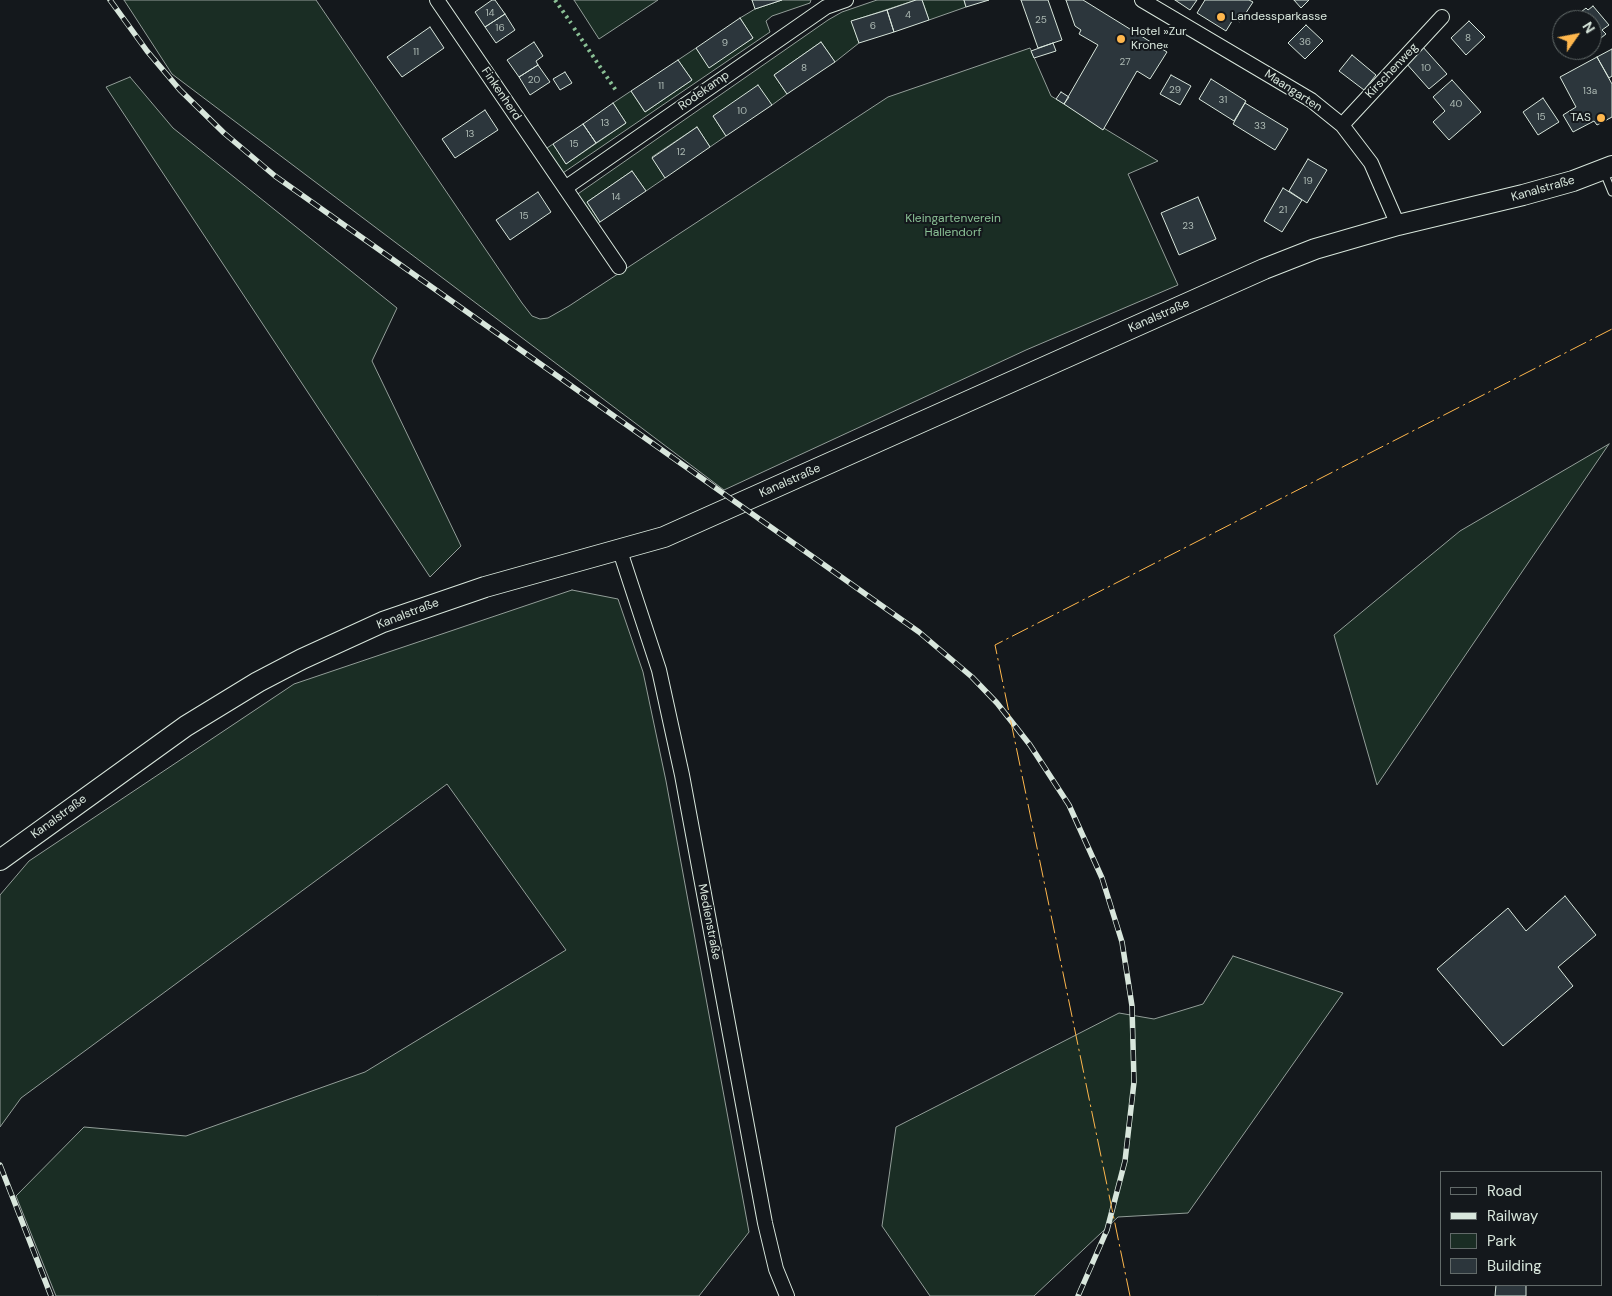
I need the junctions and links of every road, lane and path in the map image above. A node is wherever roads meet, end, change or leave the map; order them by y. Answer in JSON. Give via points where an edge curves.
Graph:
{"nodes":[{"id":1,"x":437,"y":0,"type":"edge"},
{"id":2,"x":846,"y":0,"type":"edge"},
{"id":3,"x":1142,"y":0,"type":"edge"},
{"id":4,"x":825,"y":3,"type":"edge"},
{"id":5,"x":1442,"y":16,"type":"dead end"},
{"id":6,"x":1342,"y":125,"type":"junction"},
{"id":7,"x":1608,"y":168,"type":"edge"},
{"id":8,"x":565,"y":188,"type":"junction"},
{"id":9,"x":1612,"y":192,"type":"edge"},
{"id":10,"x":1398,"y":225,"type":"junction"},
{"id":11,"x":619,"y":267,"type":"dead end"},
{"id":12,"x":620,"y":551,"type":"junction"},
{"id":13,"x":0,"y":860,"type":"edge"},
{"id":14,"x":787,"y":1296,"type":"edge"}],
"edges":[{"from":1,"to":8,"type":"street","name":"Finkenherd"},
{"from":2,"to":4,"type":"street","name":"Rodekamp"},
{"from":3,"to":6,"type":"street","name":"Maangarten","via":[[1311,100]]},
{"from":4,"to":8,"type":"street","name":"Rodekamp"},
{"from":5,"to":6,"type":"street","name":"Kirschenweg"},
{"from":6,"to":10,"type":"street","name":"Maangarten","via":[[1371,162]]},
{"from":7,"to":9,"type":"lane"},
{"from":7,"to":10,"type":"street","name":"Kanalstraße","via":[[1523,196]]},
{"from":8,"to":11,"type":"street","name":"Finkenherd"},
{"from":10,"to":12,"type":"street","name":"Kanalstraße","via":[[1315,249],[1264,269],[693,525]]},
{"from":12,"to":13,"type":"street","name":"Kanalstraße","via":[[484,587],[424,607],[302,659],[186,726]]},
{"from":12,"to":14,"type":"street","name":"Medienstraße","via":[[659,670],[684,785],[765,1222],[776,1269]]}]}
